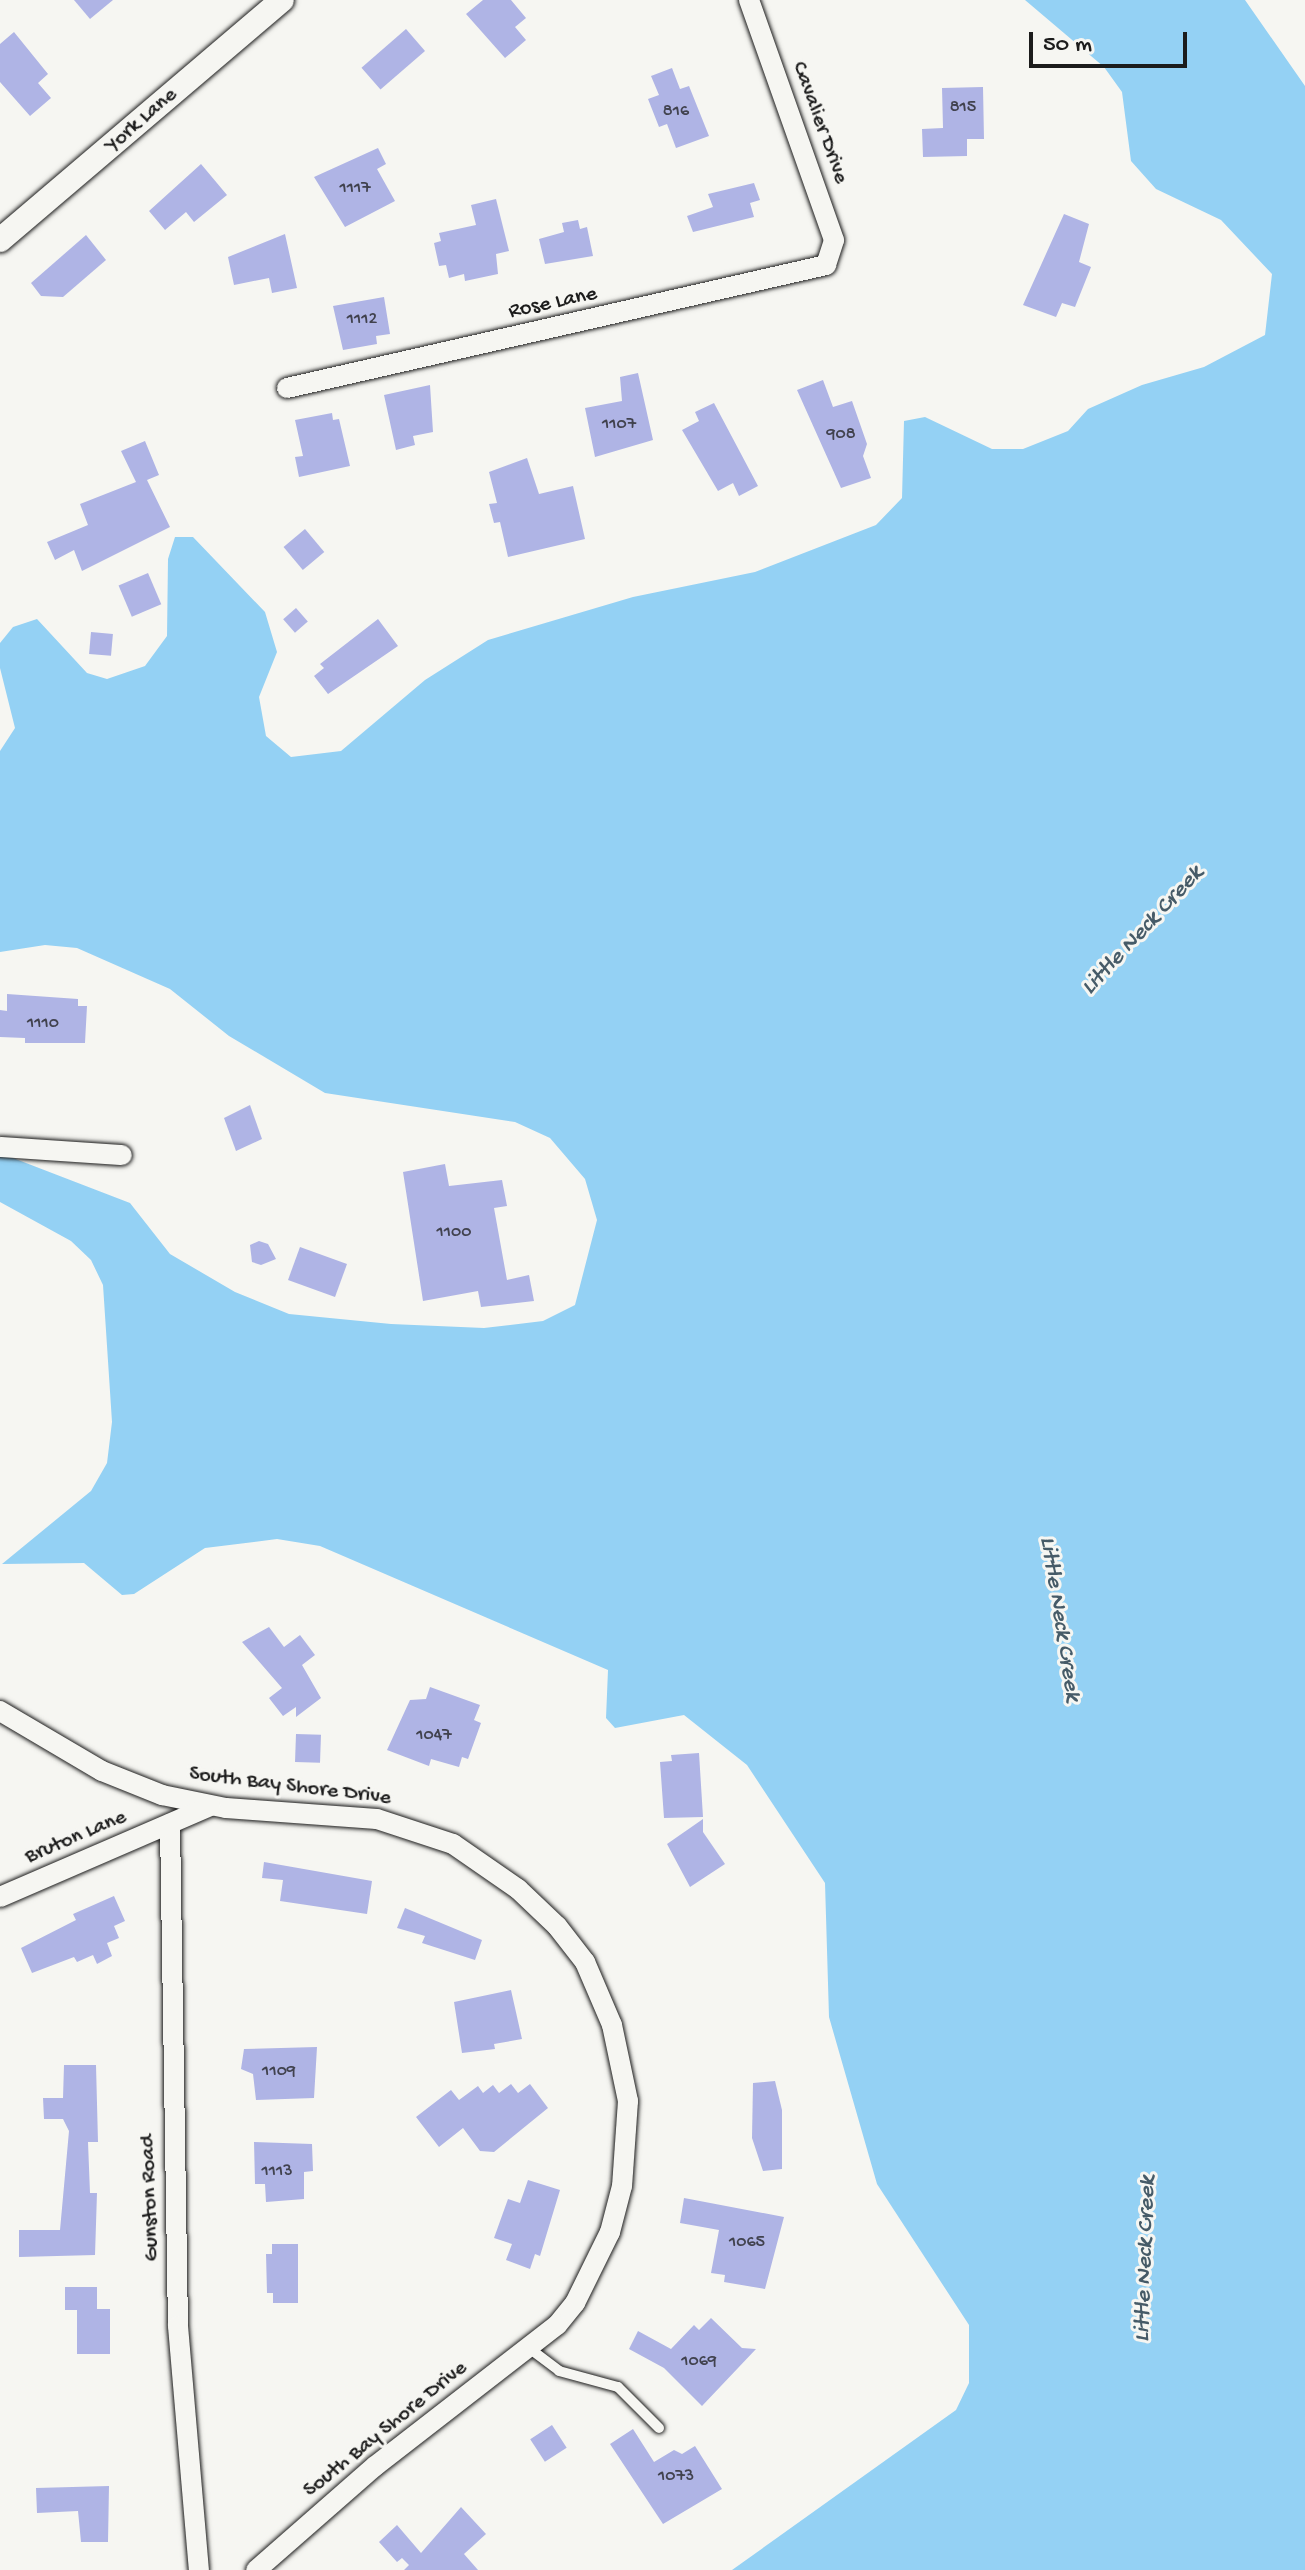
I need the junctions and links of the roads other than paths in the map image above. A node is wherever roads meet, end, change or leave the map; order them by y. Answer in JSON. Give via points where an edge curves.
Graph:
{"nodes":[{"id":1,"x":282,"y":0,"type":"edge"},
{"id":2,"x":749,"y":0,"type":"edge"},
{"id":3,"x":0,"y":240,"type":"edge"},
{"id":4,"x":828,"y":263,"type":"joint"},
{"id":5,"x":287,"y":388,"type":"dead end"},
{"id":6,"x":0,"y":1147,"type":"edge"},
{"id":7,"x":122,"y":1155,"type":"dead end"},
{"id":8,"x":0,"y":1711,"type":"edge"},
{"id":9,"x":210,"y":1806,"type":"junction"},
{"id":10,"x":170,"y":1824,"type":"junction"},
{"id":11,"x":0,"y":1897,"type":"edge"},
{"id":12,"x":529,"y":2348,"type":"junction"},
{"id":13,"x":659,"y":2428,"type":"dead end"},
{"id":14,"x":199,"y":2570,"type":"edge"},
{"id":15,"x":256,"y":2570,"type":"edge"}],
"edges":[{"from":1,"to":3,"type":"street","name":"York Lane"},
{"from":2,"to":4,"type":"street","name":"Cavalier Drive","via":[[834,240]]},
{"from":4,"to":5,"type":"street","name":"Rose Lane","via":[[815,271]]},
{"from":6,"to":7,"type":"street"},
{"from":8,"to":9,"type":"street","name":"South Bay Shore Drive","via":[[102,1771]]},
{"from":9,"to":10,"type":"street","name":"Bruton Lane"},
{"from":9,"to":12,"type":"street","name":"South Bay Shore Drive","via":[[377,1819],[431,1835],[485,1863],[518,1889],[585,1962],[623,2063],[628,2140],[622,2186],[588,2283],[557,2325]]},
{"from":10,"to":11,"type":"street","name":"Bruton Lane"},
{"from":10,"to":14,"type":"street","name":"Gunston Road","via":[[178,2326]]},
{"from":12,"to":13,"type":"lane","via":[[559,2371],[618,2387]]},
{"from":12,"to":15,"type":"street","name":"South Bay Shore Drive","via":[[375,2466]]}]}
